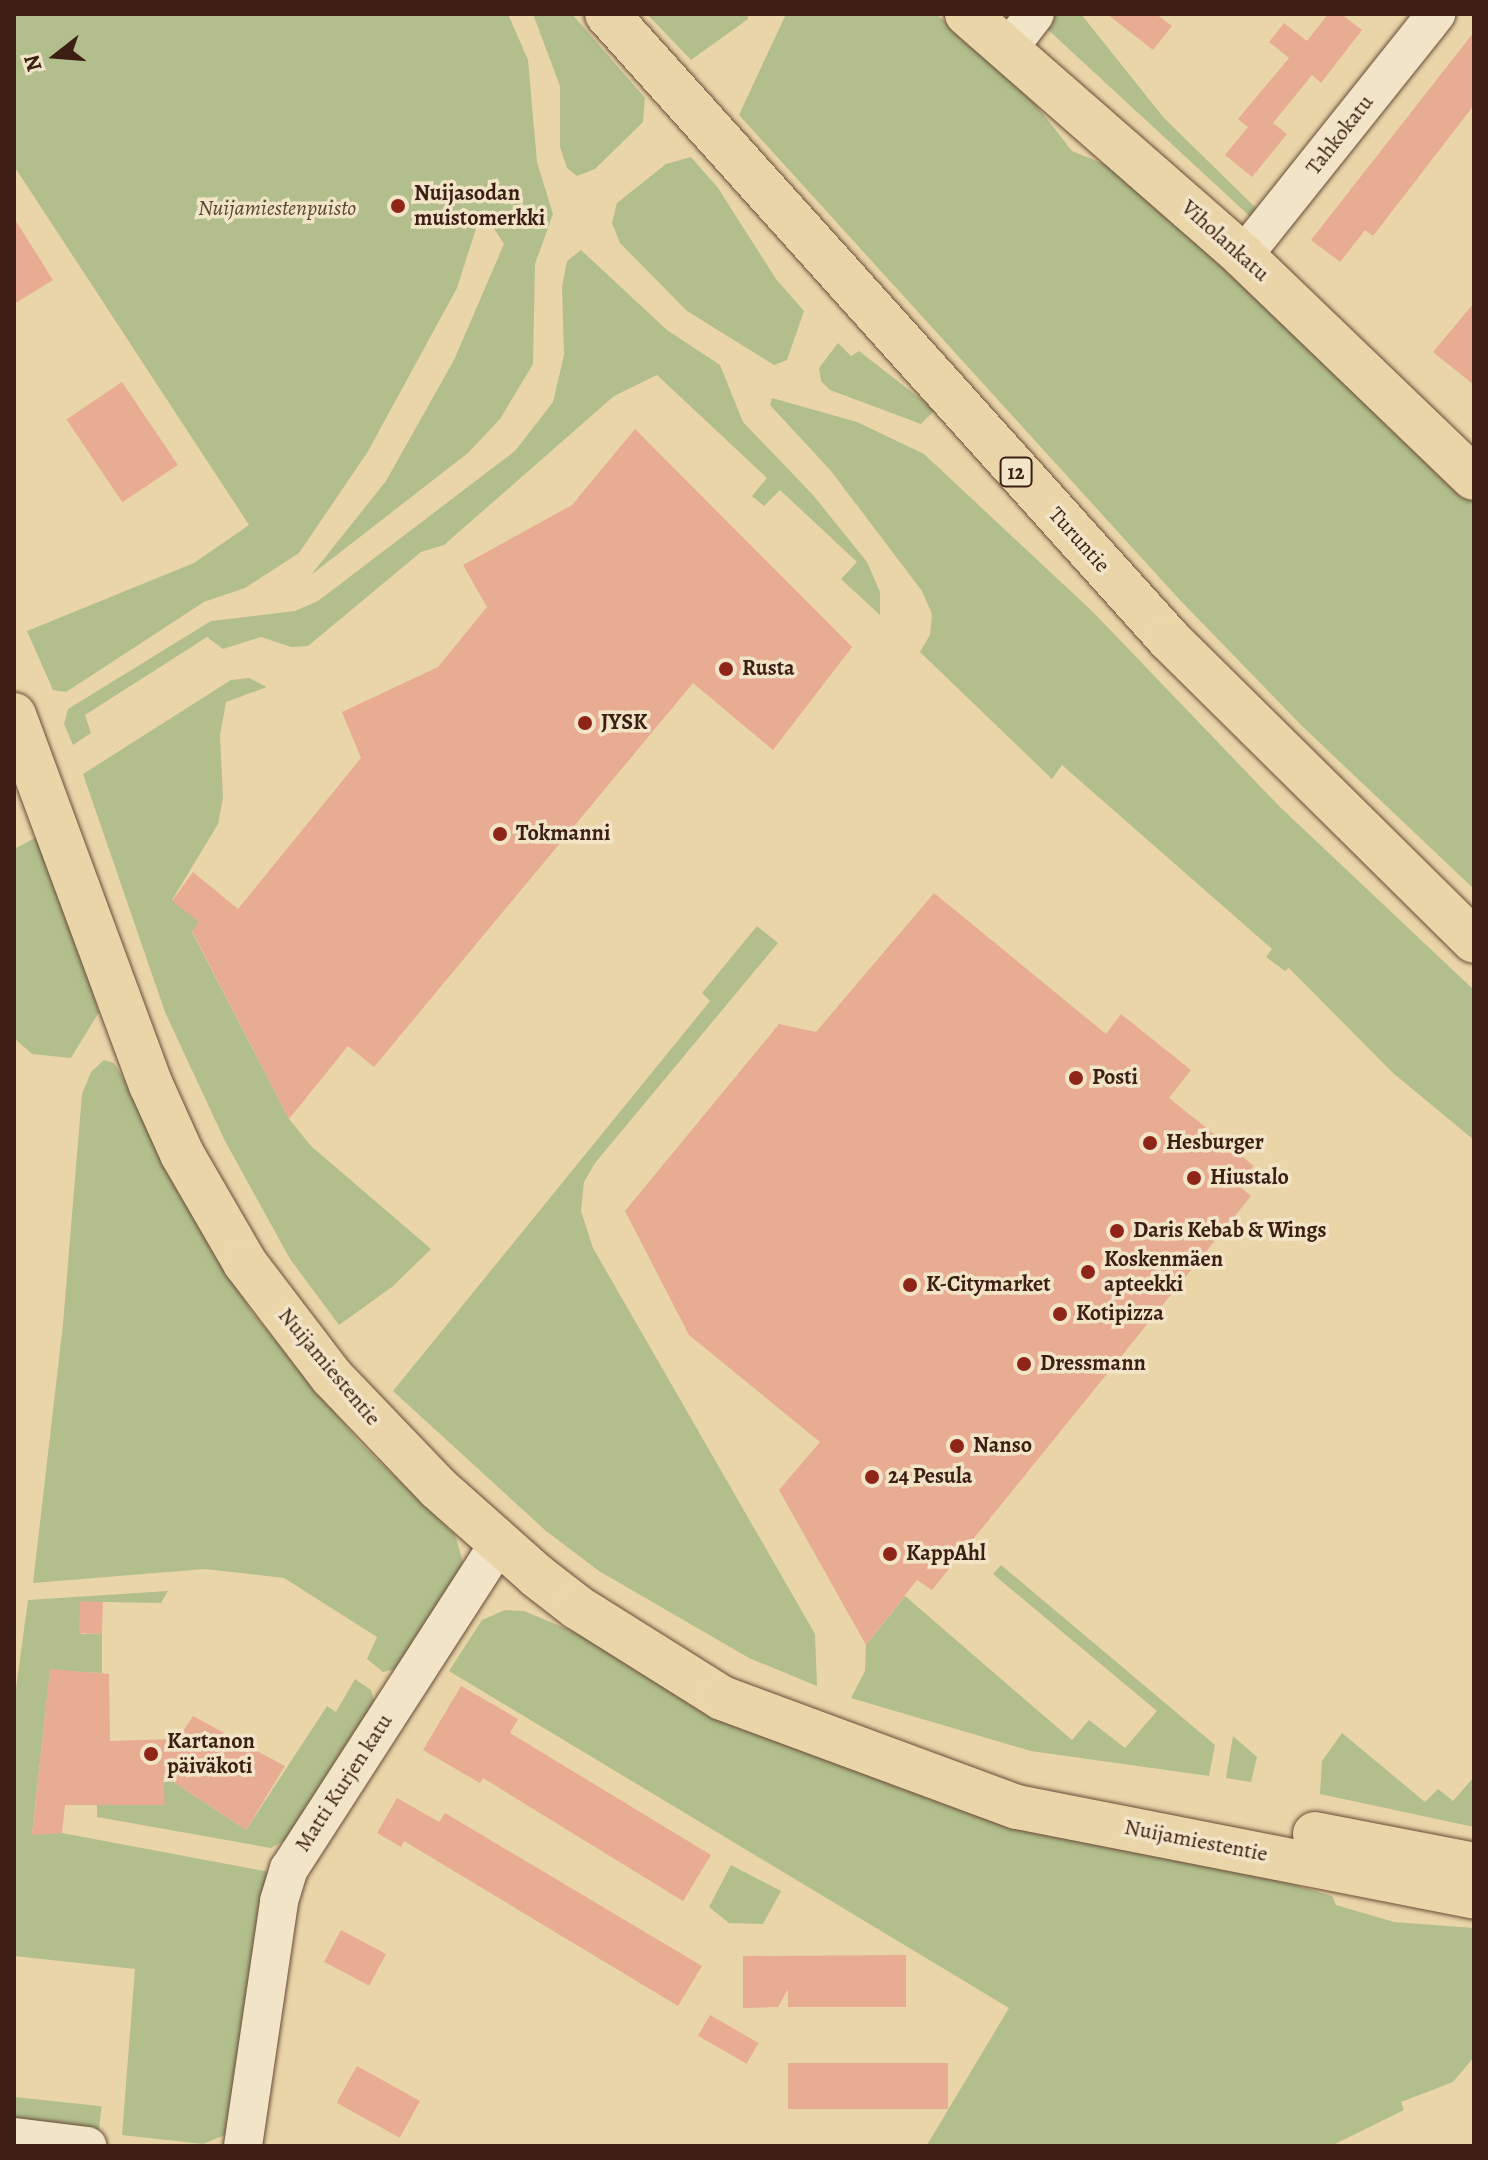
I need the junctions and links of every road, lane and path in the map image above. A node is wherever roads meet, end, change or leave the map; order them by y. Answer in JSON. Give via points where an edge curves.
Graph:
{"nodes":[{"id":1,"x":607,"y":14,"type":"edge"},
{"id":2,"x":967,"y":14,"type":"edge"},
{"id":3,"x":1035,"y":14,"type":"edge"},
{"id":4,"x":1436,"y":14,"type":"edge"},
{"id":5,"x":1008,"y":49,"type":"junction"},
{"id":6,"x":1243,"y":256,"type":"junction"},
{"id":7,"x":1468,"y":460,"type":"edge"},
{"id":8,"x":14,"y":715,"type":"edge"},
{"id":9,"x":1474,"y":941,"type":"edge"},
{"id":10,"x":500,"y":1542,"type":"junction"},
{"id":11,"x":921,"y":1772,"type":"junction"},
{"id":12,"x":1474,"y":1865,"type":"edge"},
{"id":13,"x":1474,"y":1897,"type":"edge"},
{"id":14,"x":14,"y":2137,"type":"edge"},
{"id":15,"x":87,"y":2146,"type":"edge"},
{"id":16,"x":243,"y":2146,"type":"edge"}],
"edges":[{"from":1,"to":9,"type":"main road","name":"Turuntie","number":"12","via":[[1169,639]]},
{"from":2,"to":5,"type":"main road","name":"Viholankatu"},
{"from":3,"to":5,"type":"street"},
{"from":4,"to":6,"type":"street","name":"Tahkokatu"},
{"from":5,"to":6,"type":"main road","name":"Viholankatu"},
{"from":6,"to":7,"type":"main road","name":"Viholankatu"},
{"from":8,"to":10,"type":"main road","name":"Nuijamiestentie","via":[[132,1035],[197,1185],[245,1263],[332,1377],[438,1488]]},
{"from":10,"to":11,"type":"main road","name":"Nuijamiestentie","via":[[577,1607],[722,1698]]},
{"from":10,"to":16,"type":"street","name":"Matti Kurjen katu","via":[[289,1869],[279,1901]]},
{"from":11,"to":12,"type":"main road","name":"Nuijamiestentie","via":[[1175,1808]]},
{"from":11,"to":13,"type":"main road","name":"Nuijamiestentie","via":[[1017,1807]]},
{"from":14,"to":15,"type":"street"}]}
